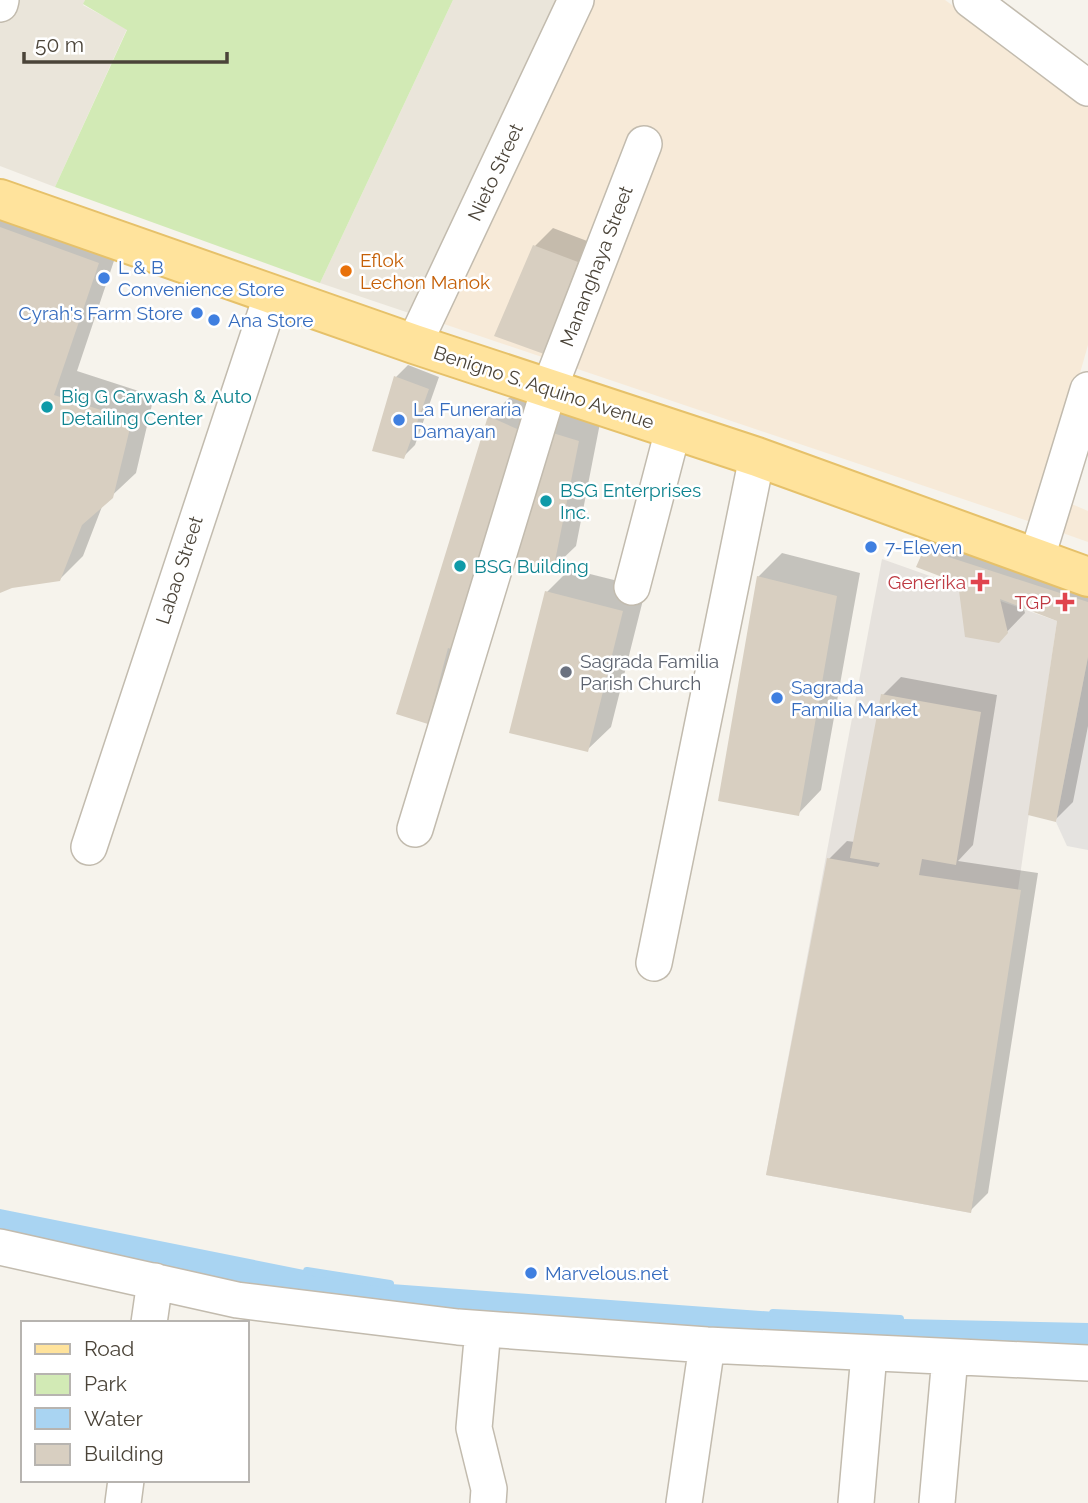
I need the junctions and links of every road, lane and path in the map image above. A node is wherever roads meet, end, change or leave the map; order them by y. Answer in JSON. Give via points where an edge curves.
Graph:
{"nodes":[{"id":1,"x":576,"y":0,"type":"edge"},
{"id":2,"x":971,"y":0,"type":"edge"},
{"id":3,"x":1088,"y":88,"type":"edge"},
{"id":4,"x":644,"y":144,"type":"dead end"},
{"id":5,"x":0,"y":200,"type":"edge"},
{"id":6,"x":272,"y":294,"type":"junction"},
{"id":7,"x":414,"y":344,"type":"junction"},
{"id":8,"x":549,"y":389,"type":"junction"},
{"id":9,"x":1088,"y":390,"type":"edge"},
{"id":10,"x":673,"y":430,"type":"junction"},
{"id":11,"x":757,"y":457,"type":"junction"},
{"id":12,"x":1037,"y":558,"type":"junction"},
{"id":13,"x":1088,"y":577,"type":"edge"},
{"id":14,"x":632,"y":587,"type":"dead end"},
{"id":15,"x":415,"y":829,"type":"dead end"},
{"id":16,"x":89,"y":846,"type":"dead end"},
{"id":17,"x":654,"y":963,"type":"dead end"},
{"id":18,"x":0,"y":1247,"type":"edge"},
{"id":19,"x":155,"y":1281,"type":"junction"},
{"id":20,"x":149,"y":1321,"type":"edge"},
{"id":21,"x":483,"y":1329,"type":"junction"},
{"id":22,"x":707,"y":1345,"type":"junction"},
{"id":23,"x":869,"y":1354,"type":"junction"},
{"id":24,"x":950,"y":1357,"type":"junction"},
{"id":25,"x":1088,"y":1363,"type":"edge"},
{"id":26,"x":126,"y":1482,"type":"edge"},
{"id":27,"x":123,"y":1503,"type":"edge"},
{"id":28,"x":488,"y":1503,"type":"edge"},
{"id":29,"x":684,"y":1503,"type":"edge"},
{"id":30,"x":856,"y":1503,"type":"edge"},
{"id":31,"x":937,"y":1503,"type":"edge"}],
"edges":[{"from":1,"to":7,"type":"street","name":"Nieto Street"},
{"from":2,"to":3,"type":"street"},
{"from":4,"to":8,"type":"street","name":"Mananghaya Street"},
{"from":5,"to":6,"type":"main road","name":"Benigno S. Aquino Avenue"},
{"from":6,"to":7,"type":"main road","name":"Benigno S. Aquino Avenue"},
{"from":6,"to":16,"type":"street","name":"Labao Street"},
{"from":7,"to":8,"type":"main road","name":"Benigno S. Aquino Avenue"},
{"from":8,"to":10,"type":"main road","name":"Benigno S. Aquino Avenue"},
{"from":8,"to":15,"type":"street","name":"Mananghaya Street"},
{"from":9,"to":12,"type":"street"},
{"from":10,"to":11,"type":"main road","name":"Benigno S. Aquino Avenue"},
{"from":10,"to":14,"type":"street"},
{"from":11,"to":12,"type":"main road","name":"Benigno S. Aquino Avenue"},
{"from":11,"to":17,"type":"street"},
{"from":12,"to":13,"type":"main road","name":"Benigno S. Aquino Avenue"},
{"from":18,"to":19,"type":"street"},
{"from":19,"to":20,"type":"street"},
{"from":19,"to":21,"type":"street","via":[[237,1300]]},
{"from":21,"to":22,"type":"street"},
{"from":21,"to":28,"type":"street","via":[[474,1428],[489,1489]]},
{"from":22,"to":23,"type":"street"},
{"from":22,"to":29,"type":"street"},
{"from":23,"to":24,"type":"street"},
{"from":23,"to":30,"type":"street"},
{"from":24,"to":25,"type":"street"},
{"from":24,"to":31,"type":"street"},
{"from":26,"to":27,"type":"street"}]}
